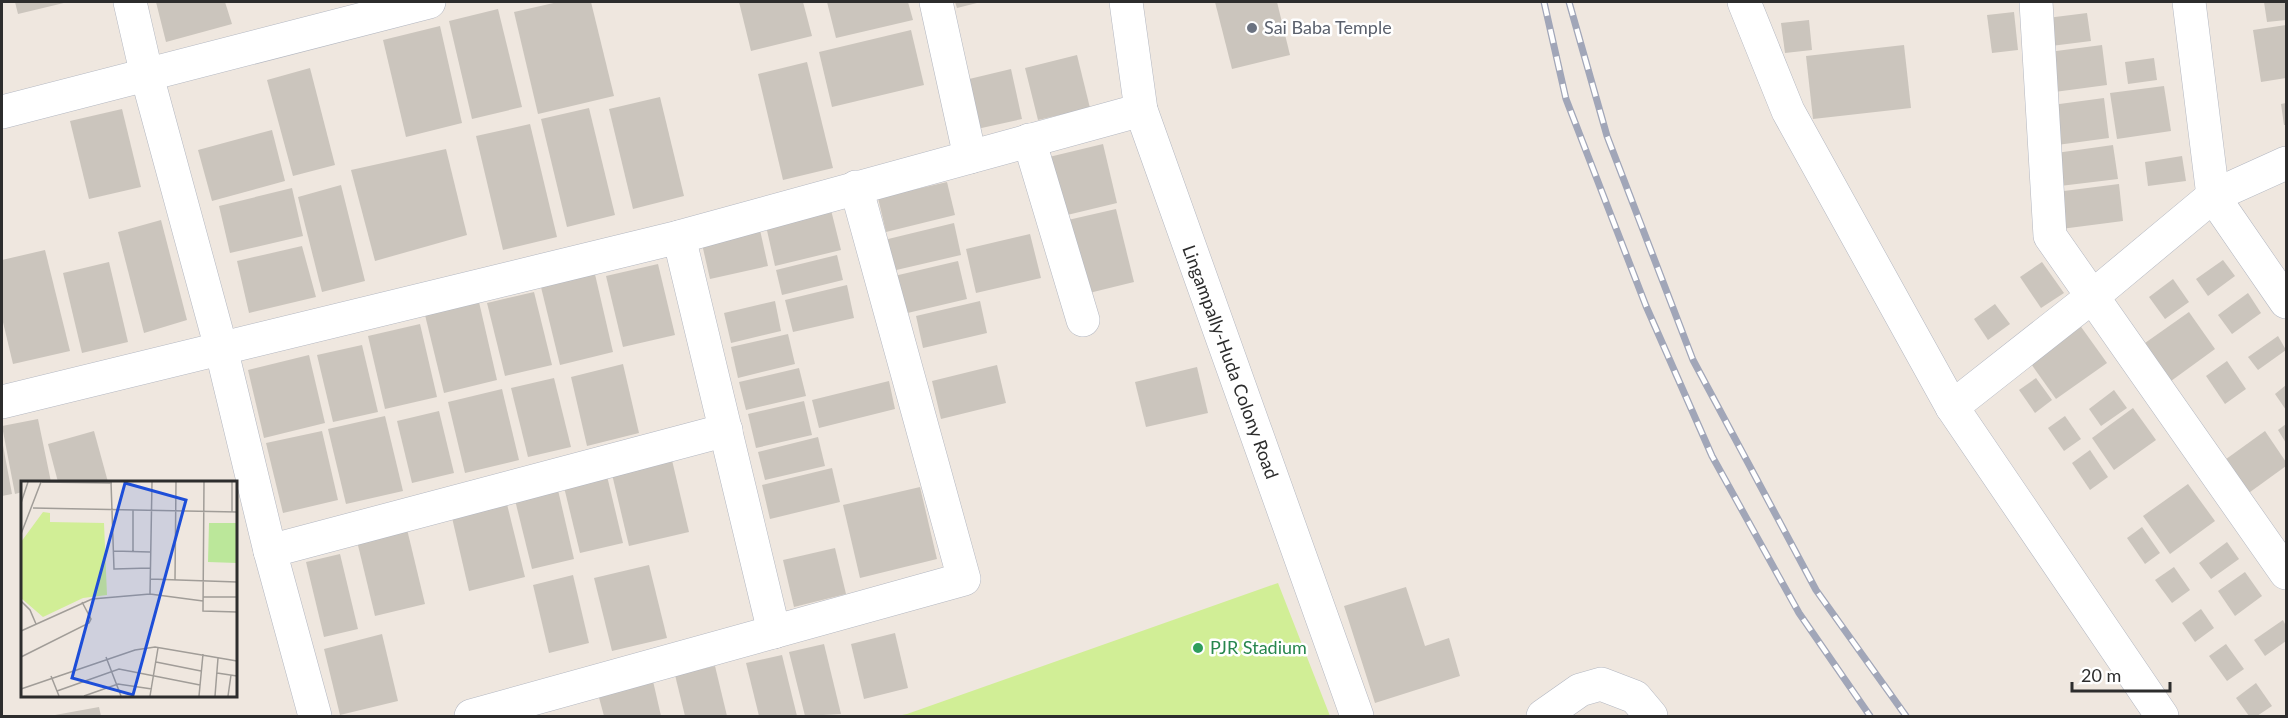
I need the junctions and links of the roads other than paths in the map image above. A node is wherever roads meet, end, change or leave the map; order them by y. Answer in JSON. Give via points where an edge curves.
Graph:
{"nodes":[{"id":1,"x":130,"y":2,"type":"edge"},
{"id":2,"x":429,"y":2,"type":"edge"},
{"id":3,"x":936,"y":2,"type":"edge"},
{"id":4,"x":1126,"y":2,"type":"edge"},
{"id":5,"x":1744,"y":2,"type":"edge"},
{"id":6,"x":2036,"y":2,"type":"edge"},
{"id":7,"x":2189,"y":2,"type":"edge"},
{"id":8,"x":147,"y":76,"type":"junction"},
{"id":9,"x":1141,"y":110,"type":"junction"},
{"id":10,"x":2,"y":112,"type":"edge"},
{"id":11,"x":1029,"y":140,"type":"junction"},
{"id":12,"x":970,"y":157,"type":"junction"},
{"id":13,"x":2286,"y":163,"type":"edge"},
{"id":14,"x":856,"y":188,"type":"junction"},
{"id":15,"x":2213,"y":196,"type":"junction"},
{"id":16,"x":679,"y":237,"type":"junction"},
{"id":17,"x":2093,"y":296,"type":"junction"},
{"id":18,"x":2286,"y":302,"type":"edge"},
{"id":19,"x":1083,"y":320,"type":"dead end"},
{"id":20,"x":221,"y":348,"type":"junction"},
{"id":21,"x":2,"y":402,"type":"edge"},
{"id":22,"x":1952,"y":407,"type":"junction"},
{"id":23,"x":726,"y":430,"type":"junction"},
{"id":24,"x":270,"y":551,"type":"junction"},
{"id":25,"x":2286,"y":573,"type":"edge"},
{"id":26,"x":774,"y":632,"type":"junction"},
{"id":27,"x":315,"y":717,"type":"edge"},
{"id":28,"x":471,"y":717,"type":"edge"},
{"id":29,"x":1357,"y":717,"type":"edge"},
{"id":30,"x":1543,"y":717,"type":"edge"},
{"id":31,"x":1651,"y":717,"type":"edge"},
{"id":32,"x":2163,"y":717,"type":"edge"}],
"edges":[{"from":1,"to":8,"type":"street"},
{"from":2,"to":8,"type":"street"},
{"from":3,"to":12,"type":"street"},
{"from":4,"to":9,"type":"street","name":"Lingampally-Huda Colony Road"},
{"from":5,"to":22,"type":"street","via":[[1788,111]]},
{"from":6,"to":17,"type":"street","via":[[2050,236]]},
{"from":7,"to":15,"type":"street"},
{"from":8,"to":10,"type":"street"},
{"from":8,"to":20,"type":"street"},
{"from":9,"to":11,"type":"street"},
{"from":9,"to":29,"type":"street","name":"Lingampally-Huda Colony Road"},
{"from":11,"to":12,"type":"street"},
{"from":11,"to":19,"type":"street"},
{"from":12,"to":14,"type":"street"},
{"from":13,"to":15,"type":"street"},
{"from":14,"to":16,"type":"street"},
{"from":14,"to":26,"type":"street","via":[[964,579]]},
{"from":15,"to":17,"type":"street"},
{"from":15,"to":18,"type":"street"},
{"from":16,"to":20,"type":"street"},
{"from":16,"to":23,"type":"street"},
{"from":17,"to":22,"type":"street"},
{"from":17,"to":25,"type":"street"},
{"from":20,"to":21,"type":"street"},
{"from":20,"to":24,"type":"street"},
{"from":22,"to":32,"type":"street"},
{"from":23,"to":24,"type":"street"},
{"from":23,"to":26,"type":"street"},
{"from":24,"to":27,"type":"street"},
{"from":26,"to":28,"type":"street"},
{"from":30,"to":31,"type":"street","via":[[1580,690],[1601,684],[1635,697]]}]}
